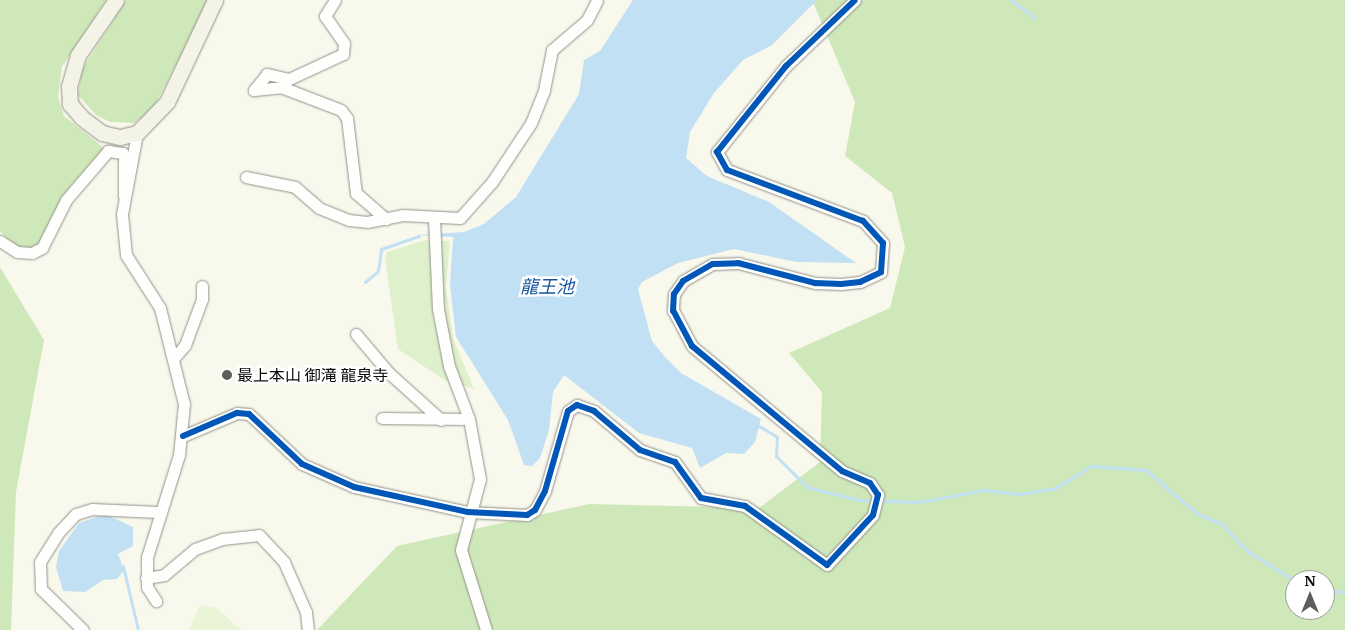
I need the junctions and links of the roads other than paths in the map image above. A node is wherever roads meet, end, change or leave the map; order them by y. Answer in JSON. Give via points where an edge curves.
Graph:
{"nodes":[{"id":1,"x":116,"y":0,"type":"edge"},
{"id":2,"x":215,"y":0,"type":"edge"},
{"id":3,"x":335,"y":0,"type":"edge"},
{"id":4,"x":597,"y":0,"type":"edge"},
{"id":5,"x":855,"y":0,"type":"edge"},
{"id":6,"x":137,"y":133,"type":"junction"},
{"id":7,"x":246,"y":177,"type":"dead end"},
{"id":8,"x":124,"y":198,"type":"junction"},
{"id":9,"x":434,"y":218,"type":"junction"},
{"id":10,"x":386,"y":219,"type":"junction"},
{"id":11,"x":0,"y":241,"type":"edge"},
{"id":12,"x":202,"y":286,"type":"dead end"},
{"id":13,"x":356,"y":334,"type":"dead end"},
{"id":14,"x":173,"y":359,"type":"junction"},
{"id":15,"x":382,"y":418,"type":"dead end"},
{"id":16,"x":469,"y":419,"type":"junction"},
{"id":17,"x":441,"y":420,"type":"junction"},
{"id":18,"x":183,"y":436,"type":"junction"},
{"id":19,"x":158,"y":512,"type":"junction"},
{"id":20,"x":468,"y":512,"type":"junction"},
{"id":21,"x":146,"y":578,"type":"junction"},
{"id":22,"x":156,"y":601,"type":"dead end"},
{"id":23,"x":84,"y":630,"type":"edge"},
{"id":24,"x":308,"y":630,"type":"edge"},
{"id":25,"x":486,"y":630,"type":"edge"}],
"edges":[{"from":1,"to":6,"type":"street","via":[[72,69],[70,104],[102,133],[120,137]]},
{"from":2,"to":6,"type":"street","via":[[167,102]]},
{"from":3,"to":10,"type":"street","via":[[325,16],[344,43],[344,54],[289,79],[267,74],[254,90],[281,87],[341,110],[347,118],[356,193]]},
{"from":4,"to":9,"type":"street","via":[[587,20],[552,50],[544,90],[531,123],[492,182],[460,218]]},
{"from":5,"to":20,"type":"street","via":[[786,66],[717,152],[727,170],[863,221],[883,243],[881,272],[860,282],[815,283],[738,263],[713,264],[683,281],[674,294],[673,312],[692,346],[842,471],[870,483],[878,495],[873,515],[827,565],[821,563],[745,506],[701,498],[675,462],[640,450],[594,411],[577,405],[568,411],[555,465],[535,510],[527,515]]},
{"from":6,"to":8,"type":"street","via":[[133,177]]},
{"from":7,"to":10,"type":"street","via":[[295,187],[332,216],[367,222]]},
{"from":8,"to":11,"type":"street","via":[[123,153],[108,151],[66,200],[42,248],[32,253],[17,252]]},
{"from":8,"to":14,"type":"street","via":[[126,255],[160,308]]},
{"from":9,"to":10,"type":"street","via":[[402,215]]},
{"from":9,"to":16,"type":"street","via":[[441,327],[449,366]]},
{"from":12,"to":14,"type":"street","via":[[202,299],[185,345]]},
{"from":13,"to":17,"type":"street","via":[[389,373]]},
{"from":14,"to":18,"type":"street","via":[[184,404]]},
{"from":15,"to":17,"type":"street"},
{"from":16,"to":17,"type":"street"},
{"from":16,"to":20,"type":"street","via":[[480,480]]},
{"from":18,"to":19,"type":"street"},
{"from":18,"to":20,"type":"street","via":[[237,413],[249,414],[316,473],[373,493]]},
{"from":19,"to":21,"type":"street"},
{"from":19,"to":23,"type":"street","via":[[92,509],[76,514],[58,533],[40,562],[41,589]]},
{"from":20,"to":25,"type":"street","via":[[461,550]]},
{"from":21,"to":22,"type":"street"},
{"from":21,"to":24,"type":"street","via":[[164,575],[196,550],[222,539],[259,535],[284,562],[306,612]]}]}
